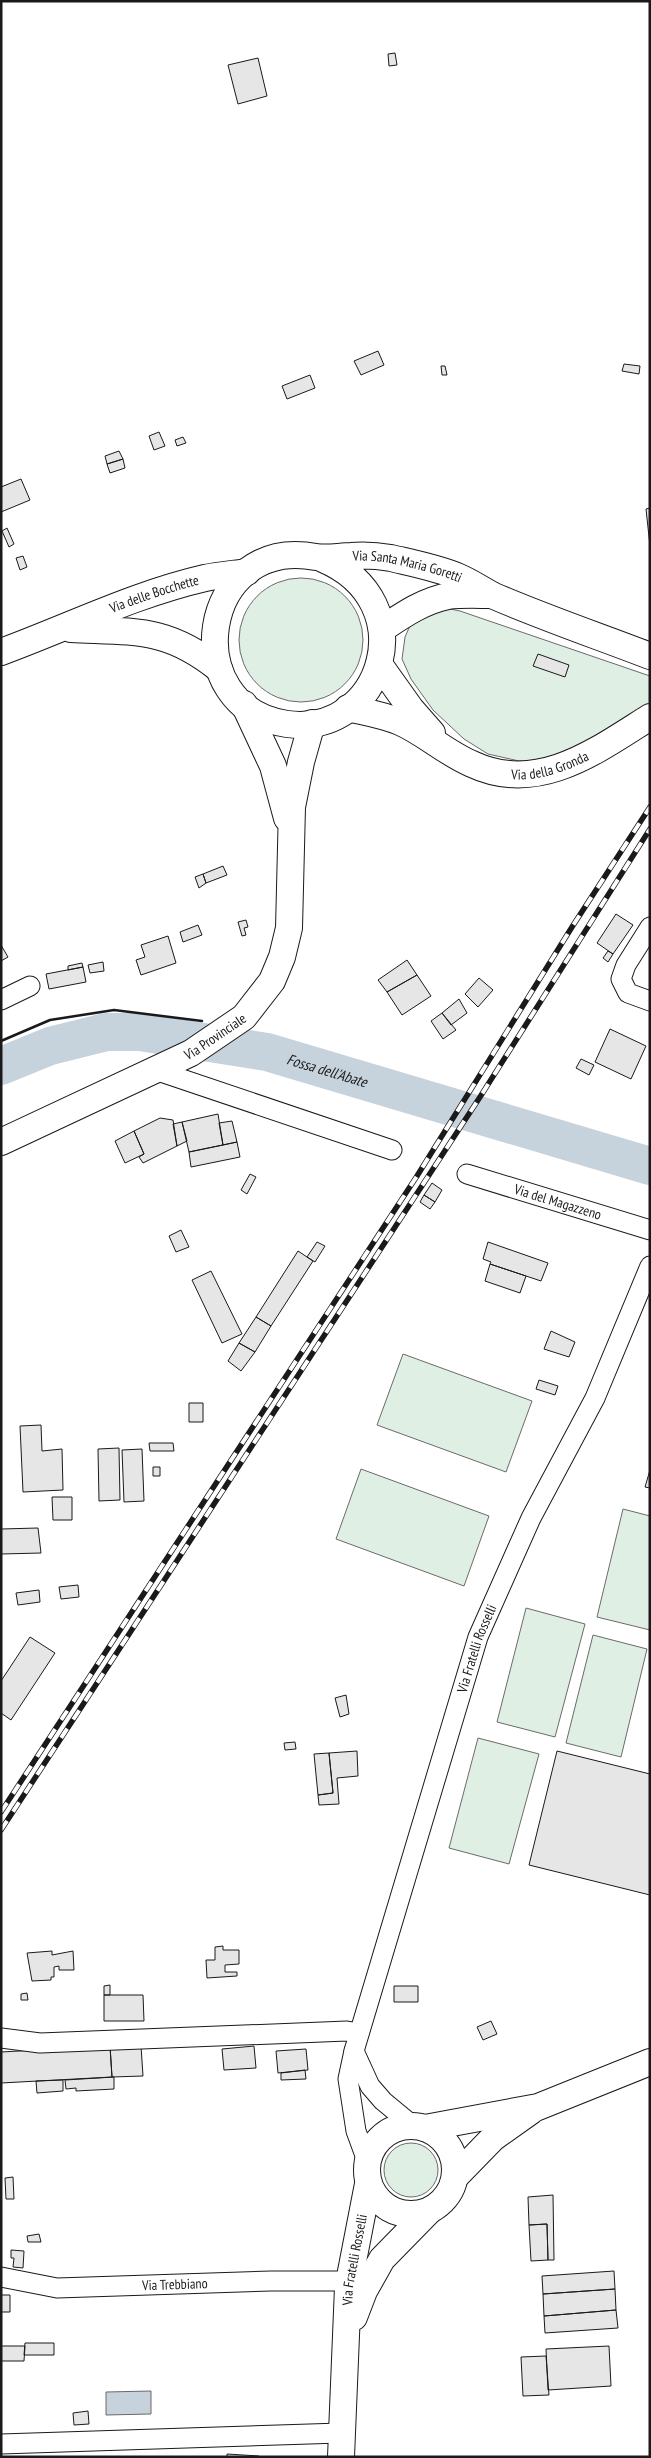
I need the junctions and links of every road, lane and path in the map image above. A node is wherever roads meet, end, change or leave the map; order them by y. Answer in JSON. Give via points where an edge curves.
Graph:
{"nodes":[{"id":1,"x":323,"y":559,"type":"junction"},
{"id":2,"x":246,"y":572,"type":"junction"},
{"id":3,"x":492,"y":595,"type":"junction"},
{"id":4,"x":65,"y":629,"type":"junction"},
{"id":5,"x":382,"y":629,"type":"junction"},
{"id":6,"x":1,"y":652,"type":"edge"},
{"id":7,"x":650,"y":656,"type":"edge"},
{"id":8,"x":379,"y":664,"type":"junction"},
{"id":9,"x":219,"y":669,"type":"junction"},
{"id":10,"x":244,"y":704,"type":"junction"},
{"id":11,"x":348,"y":708,"type":"junction"},
{"id":12,"x":650,"y":717,"type":"edge"},
{"id":13,"x":312,"y":723,"type":"junction"},
{"id":14,"x":444,"y":747,"type":"junction"},
{"id":15,"x":290,"y":827,"type":"junction"},
{"id":16,"x":650,"y":927,"type":"edge"},
{"id":17,"x":30,"y":986,"type":"dead end"},
{"id":18,"x":1,"y":1000,"type":"edge"},
{"id":19,"x":650,"y":1001,"type":"edge"},
{"id":20,"x":155,"y":1070,"type":"junction"},
{"id":21,"x":3,"y":1145,"type":"edge"},
{"id":22,"x":392,"y":1150,"type":"dead end"},
{"id":23,"x":467,"y":1174,"type":"dead end"},
{"id":24,"x":650,"y":1230,"type":"edge"},
{"id":25,"x":650,"y":1266,"type":"edge"},
{"id":26,"x":1,"y":2038,"type":"edge"},
{"id":27,"x":357,"y":2042,"type":"junction"},
{"id":28,"x":650,"y":2062,"type":"edge"},
{"id":29,"x":538,"y":2107,"type":"junction"},
{"id":30,"x":418,"y":2127,"type":"junction"},
{"id":31,"x":368,"y":2172,"type":"junction"},
{"id":32,"x":456,"y":2176,"type":"junction"},
{"id":33,"x":429,"y":2211,"type":"junction"},
{"id":34,"x":1,"y":2277,"type":"edge"},
{"id":35,"x":348,"y":2287,"type":"junction"},
{"id":36,"x":346,"y":2337,"type":"junction"},
{"id":37,"x":1,"y":2444,"type":"edge"},
{"id":38,"x":341,"y":2445,"type":"edge"}],
"edges":[{"from":1,"to":2,"type":"street","via":[[304,555],[283,556]]},
{"from":1,"to":3,"type":"street","name":"Via Santa Maria Goretti","via":[[354,555],[388,558],[457,576]]},
{"from":1,"to":5,"type":"street","via":[[352,574],[363,585],[372,598]]},
{"from":2,"to":4,"type":"street","name":"Via delle Bocchette","via":[[205,578],[116,606]]},
{"from":2,"to":9,"type":"street","via":[[220,606],[214,626],[214,648]]},
{"from":3,"to":5,"type":"street","name":"Via Santa Maria Goretti","via":[[449,596],[412,608]]},
{"from":3,"to":7,"type":"street","name":"Via Santa Maria Goretti"},
{"from":4,"to":6,"type":"street","name":"Via delle Bocchette"},
{"from":4,"to":9,"type":"street","name":"Via delle Bocchette","via":[[153,633],[197,652]]},
{"from":5,"to":8,"type":"street","via":[[383,647]]},
{"from":8,"to":11,"type":"street","via":[[367,688]]},
{"from":8,"to":14,"type":"street","name":"Via della Gronda","via":[[411,709]]},
{"from":9,"to":10,"type":"street","via":[[229,688]]},
{"from":10,"to":13,"type":"street","via":[[264,717],[288,724]]},
{"from":10,"to":15,"type":"street","name":"Via Provinciale","via":[[273,766]]},
{"from":11,"to":13,"type":"street","via":[[331,718]]},
{"from":11,"to":14,"type":"street","name":"Via della Gronda","via":[[400,721]]},
{"from":12,"to":14,"type":"street","name":"Via della Gronda","via":[[591,754],[538,774],[494,772],[471,764]]},
{"from":13,"to":15,"type":"street","name":"Via Provinciale","via":[[300,762]]},
{"from":15,"to":20,"type":"street","name":"Via Provinciale","via":[[289,928],[272,981],[244,1017],[192,1053]]},
{"from":16,"to":19,"type":"street","via":[[621,979],[628,993]]},
{"from":17,"to":18,"type":"street"},
{"from":20,"to":21,"type":"street","name":"Via Provinciale"},
{"from":20,"to":22,"type":"street"},
{"from":23,"to":24,"type":"street","name":"Via del Magazzeno"},
{"from":25,"to":27,"type":"street","name":"Via Fratelli Rosselli","via":[[595,1398],[531,1518],[478,1636]]},
{"from":26,"to":27,"type":"street","via":[[40,2043],[346,2031]]},
{"from":27,"to":30,"type":"street","via":[[370,2086],[383,2101]]},
{"from":27,"to":31,"type":"street","name":"Via Fratelli Rosselli","via":[[348,2079],[356,2131]]},
{"from":28,"to":29,"type":"street"},
{"from":29,"to":30,"type":"street"},
{"from":29,"to":32,"type":"street","via":[[493,2138]]},
{"from":30,"to":31,"type":"street","via":[[400,2127],[384,2135],[371,2149]]},
{"from":30,"to":32,"type":"street","via":[[438,2135],[448,2146],[455,2160]]},
{"from":31,"to":33,"type":"street","via":[[375,2197],[386,2207],[400,2214],[415,2215]]},
{"from":31,"to":35,"type":"street","name":"Via Fratelli Rosselli"},
{"from":32,"to":33,"type":"street","via":[[442,2203]]},
{"from":33,"to":36,"type":"street","name":"Via Fratelli Rosselli","via":[[382,2259],[364,2291]]},
{"from":34,"to":35,"type":"street","name":"Via Trebbiano","via":[[57,2288],[270,2281],[341,2281]]},
{"from":35,"to":36,"type":"street","name":"Via Fratelli Rosselli"},
{"from":36,"to":38,"type":"street","name":"Via Fratelli Rosselli"},
{"from":37,"to":38,"type":"street"}]}
